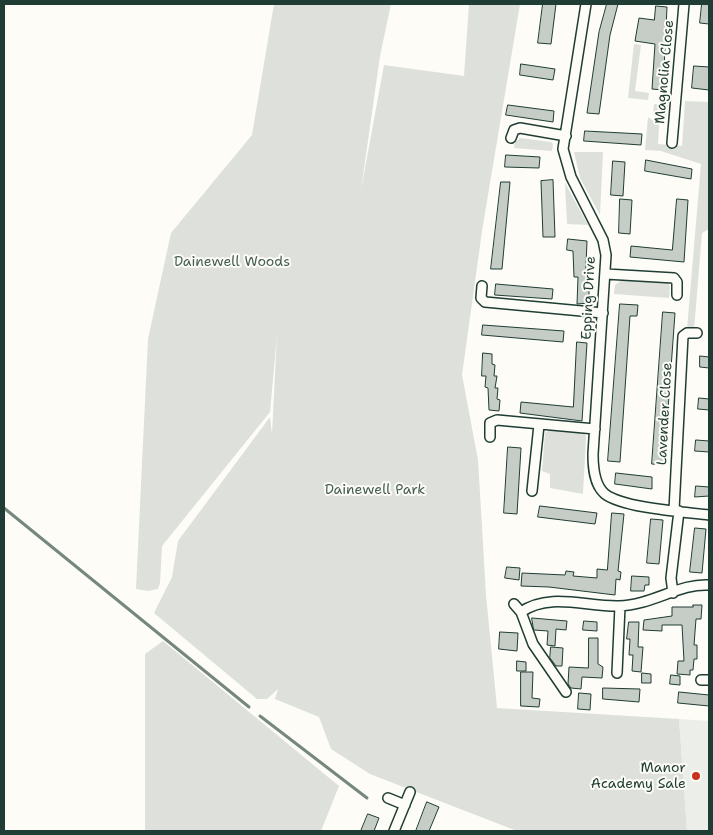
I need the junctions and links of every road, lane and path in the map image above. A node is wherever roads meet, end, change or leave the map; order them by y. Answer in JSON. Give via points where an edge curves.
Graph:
{"nodes":[{"id":1,"x":586,"y":4,"type":"edge"},
{"id":2,"x":684,"y":4,"type":"edge"},
{"id":3,"x":566,"y":136,"type":"junction"},
{"id":4,"x":511,"y":138,"type":"dead end"},
{"id":5,"x":672,"y":143,"type":"dead end"},
{"id":6,"x":606,"y":274,"type":"junction"},
{"id":7,"x":482,"y":286,"type":"dead end"},
{"id":8,"x":677,"y":295,"type":"dead end"},
{"id":9,"x":603,"y":313,"type":"junction"},
{"id":10,"x":698,"y":333,"type":"dead end"},
{"id":11,"x":539,"y":425,"type":"junction"},
{"id":12,"x":595,"y":429,"type":"junction"},
{"id":13,"x":490,"y":436,"type":"dead end"},
{"id":14,"x":532,"y":491,"type":"dead end"},
{"id":15,"x":677,"y":511,"type":"junction"},
{"id":16,"x":709,"y":515,"type":"edge"},
{"id":17,"x":709,"y":585,"type":"edge"},
{"id":18,"x":673,"y":593,"type":"junction"},
{"id":19,"x":514,"y":604,"type":"dead end"},
{"id":20,"x":620,"y":606,"type":"junction"},
{"id":21,"x":521,"y":612,"type":"junction"},
{"id":22,"x":617,"y":673,"type":"dead end"},
{"id":23,"x":566,"y":692,"type":"dead end"},
{"id":24,"x":410,"y":792,"type":"dead end"},
{"id":25,"x":388,"y":798,"type":"dead end"},
{"id":26,"x":405,"y":805,"type":"junction"},
{"id":27,"x":394,"y":831,"type":"edge"}],
"edges":[{"from":1,"to":3,"type":"street","name":"Epping Drive"},
{"from":2,"to":5,"type":"street","name":"Magnolia Close"},
{"from":3,"to":4,"type":"street","via":[[520,128],[514,130]]},
{"from":3,"to":6,"type":"street","name":"Epping Drive","via":[[563,149],[567,167],[603,240]]},
{"from":6,"to":8,"type":"street","via":[[674,278]]},
{"from":6,"to":9,"type":"street","name":"Epping Drive"},
{"from":7,"to":9,"type":"street","via":[[480,298],[485,302]]},
{"from":9,"to":12,"type":"street","name":"Epping Drive"},
{"from":10,"to":15,"type":"street","name":"Lavender Close","via":[[687,332],[684,336]]},
{"from":11,"to":12,"type":"street"},
{"from":11,"to":13,"type":"street","via":[[492,421]]},
{"from":11,"to":14,"type":"street"},
{"from":12,"to":15,"type":"street","name":"Epping Drive","via":[[594,466],[598,484],[606,494],[623,502]]},
{"from":15,"to":16,"type":"street","name":"Epping Drive"},
{"from":15,"to":18,"type":"street","via":[[671,578]]},
{"from":17,"to":18,"type":"street","via":[[691,586]]},
{"from":18,"to":20,"type":"street"},
{"from":19,"to":21,"type":"street"},
{"from":20,"to":21,"type":"street","via":[[544,601]]},
{"from":20,"to":22,"type":"street"},
{"from":21,"to":23,"type":"street","via":[[533,644]]},
{"from":24,"to":26,"type":"street"},
{"from":25,"to":26,"type":"street"},
{"from":26,"to":27,"type":"street"}]}
